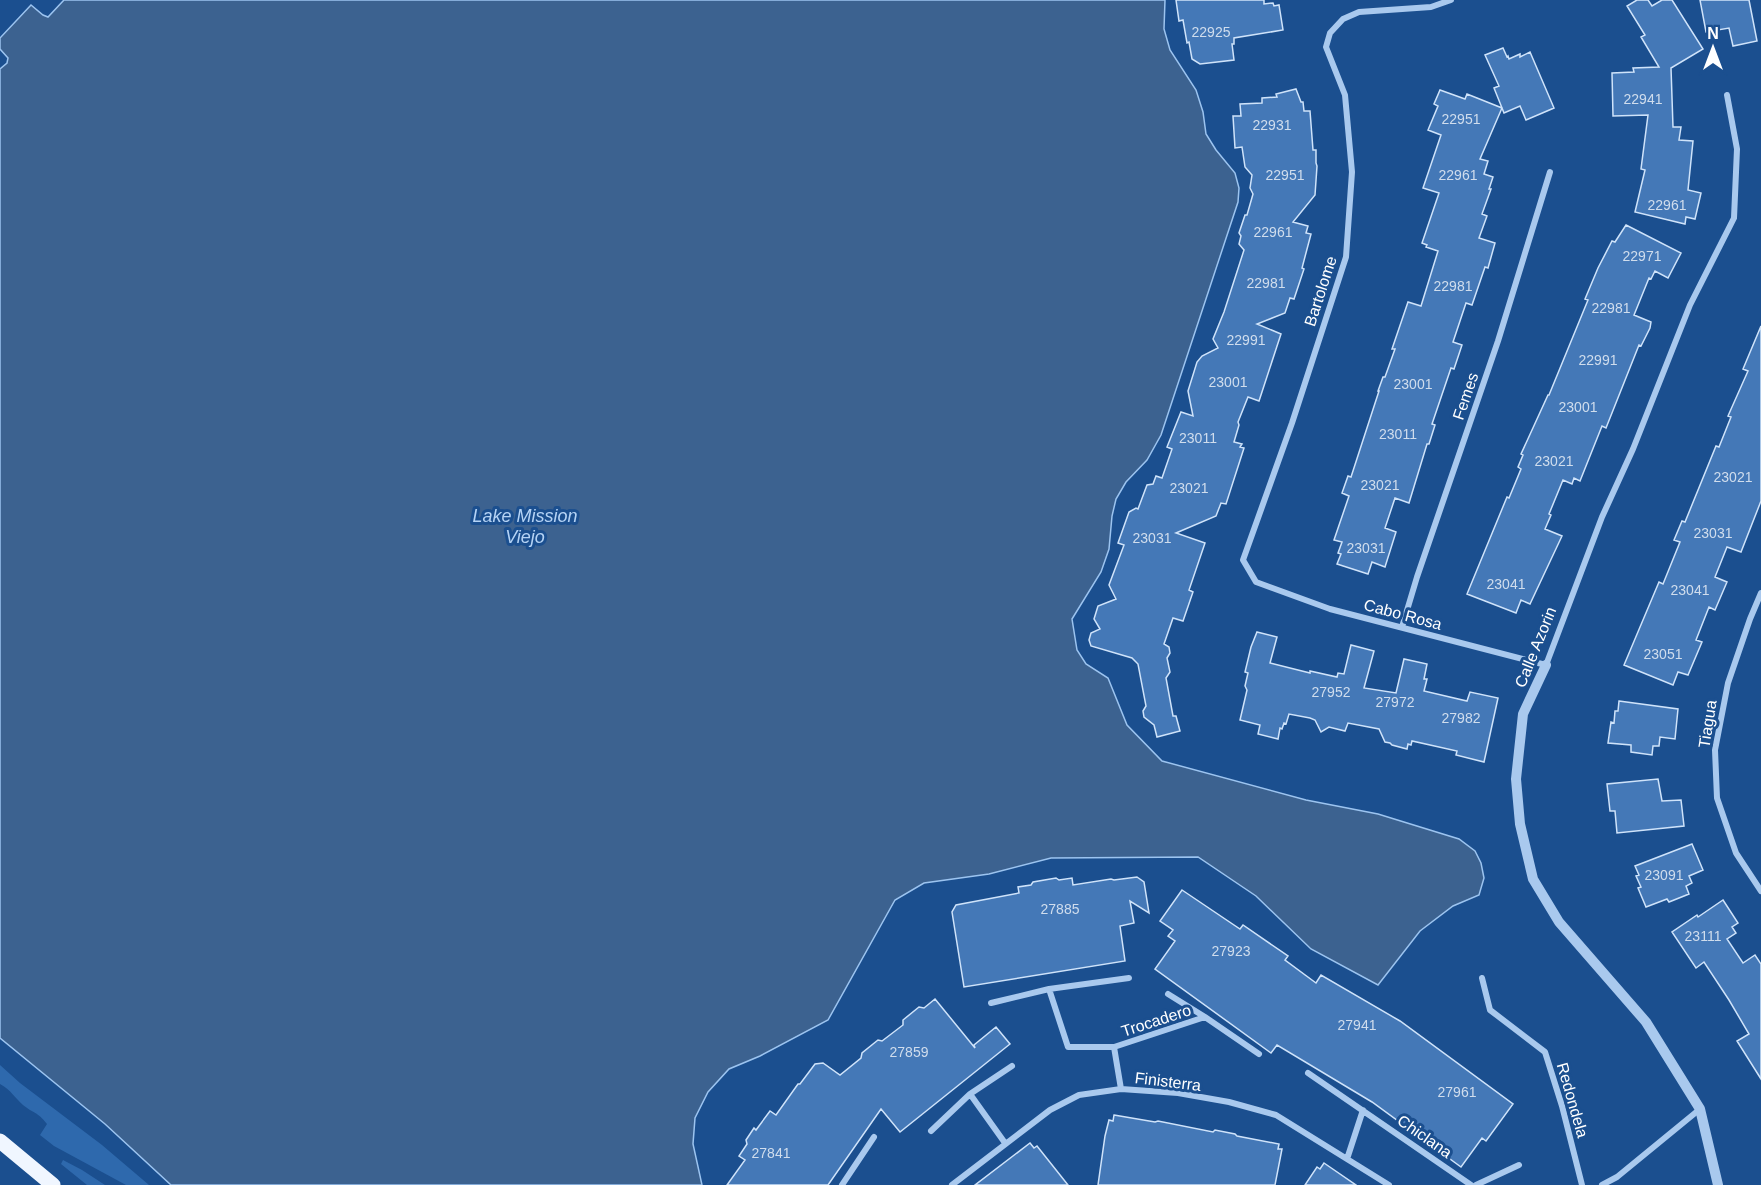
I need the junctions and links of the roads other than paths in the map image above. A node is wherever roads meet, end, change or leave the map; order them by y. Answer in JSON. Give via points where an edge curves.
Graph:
{"nodes":[{"id":1,"x":1451,"y":0,"type":"edge"},
{"id":2,"x":1727,"y":95,"type":"dead end"},
{"id":3,"x":1550,"y":172,"type":"dead end"},
{"id":4,"x":1256,"y":582,"type":"joint"},
{"id":5,"x":1761,"y":593,"type":"edge"},
{"id":6,"x":1402,"y":627,"type":"junction"},
{"id":7,"x":1546,"y":665,"type":"junction"},
{"id":8,"x":1761,"y":891,"type":"edge"},
{"id":9,"x":1128,"y":978,"type":"dead end"},
{"id":10,"x":1482,"y":978,"type":"dead end"},
{"id":11,"x":1049,"y":989,"type":"junction"},
{"id":12,"x":1168,"y":994,"type":"dead end"},
{"id":13,"x":991,"y":1003,"type":"dead end"},
{"id":14,"x":1205,"y":1017,"type":"junction"},
{"id":15,"x":1114,"y":1047,"type":"junction"},
{"id":16,"x":1259,"y":1054,"type":"dead end"},
{"id":17,"x":1012,"y":1066,"type":"dead end"},
{"id":18,"x":1308,"y":1073,"type":"dead end"},
{"id":19,"x":1121,"y":1089,"type":"junction"},
{"id":20,"x":970,"y":1094,"type":"junction"},
{"id":21,"x":1700,"y":1109,"type":"junction"},
{"id":22,"x":1364,"y":1110,"type":"junction"},
{"id":23,"x":931,"y":1131,"type":"dead end"},
{"id":24,"x":874,"y":1137,"type":"dead end"},
{"id":25,"x":0,"y":1141,"type":"edge"},
{"id":26,"x":1005,"y":1143,"type":"junction"},
{"id":27,"x":1347,"y":1158,"type":"junction"},
{"id":28,"x":1519,"y":1165,"type":"dead end"},
{"id":29,"x":53,"y":1185,"type":"edge"},
{"id":30,"x":842,"y":1185,"type":"edge"},
{"id":31,"x":952,"y":1185,"type":"edge"},
{"id":32,"x":1389,"y":1185,"type":"edge"},
{"id":33,"x":1471,"y":1185,"type":"edge"},
{"id":34,"x":1476,"y":1185,"type":"edge"},
{"id":35,"x":1582,"y":1185,"type":"edge"},
{"id":36,"x":1602,"y":1185,"type":"edge"},
{"id":37,"x":1718,"y":1185,"type":"edge"}],
"edges":[{"from":1,"to":4,"type":"street","name":"Bartolome","via":[[1431,7],[1359,12],[1343,19],[1330,33],[1326,47],[1345,95],[1352,172],[1346,257],[1243,560]]},
{"from":2,"to":7,"type":"street","name":"Calle Azorin","via":[[1737,149],[1734,218],[1689,306]]},
{"from":3,"to":6,"type":"street","name":"Femes"},
{"from":4,"to":6,"type":"street","name":"Cabo Rosa","via":[[1330,609]]},
{"from":5,"to":8,"type":"street","name":"Tiagua","via":[[1728,683],[1715,750],[1717,798],[1736,853]]},
{"from":6,"to":7,"type":"street","name":"Cabo Rosa"},
{"from":7,"to":21,"type":"street","name":"Calle Azorin","via":[[1523,714],[1516,779],[1520,825],[1533,879],[1559,922],[1646,1022]]},
{"from":9,"to":11,"type":"street"},
{"from":10,"to":35,"type":"street","name":"Redondela","via":[[1490,1010],[1545,1052]]},
{"from":11,"to":13,"type":"street"},
{"from":11,"to":15,"type":"street","name":"Trocadero","via":[[1068,1047]]},
{"from":12,"to":14,"type":"street","name":"Trocadero"},
{"from":14,"to":15,"type":"street","name":"Trocadero"},
{"from":14,"to":16,"type":"street","name":"Trocadero"},
{"from":15,"to":19,"type":"street","name":"Trocadero"},
{"from":17,"to":20,"type":"street"},
{"from":18,"to":22,"type":"street","name":"Chiclana"},
{"from":19,"to":26,"type":"street","name":"Finisterra","via":[[1079,1095],[1050,1110]]},
{"from":19,"to":27,"type":"street","name":"Finisterra","via":[[1178,1093],[1276,1115]]},
{"from":20,"to":23,"type":"street"},
{"from":20,"to":26,"type":"street"},
{"from":21,"to":36,"type":"street"},
{"from":21,"to":37,"type":"street","name":"Calle Azorin"},
{"from":22,"to":27,"type":"street"},
{"from":22,"to":33,"type":"street","name":"Chiclana"},
{"from":24,"to":30,"type":"street"},
{"from":25,"to":29,"type":"main road"},
{"from":26,"to":31,"type":"street","name":"Finisterra"},
{"from":27,"to":32,"type":"street","name":"Finisterra"},
{"from":28,"to":34,"type":"street"}]}
